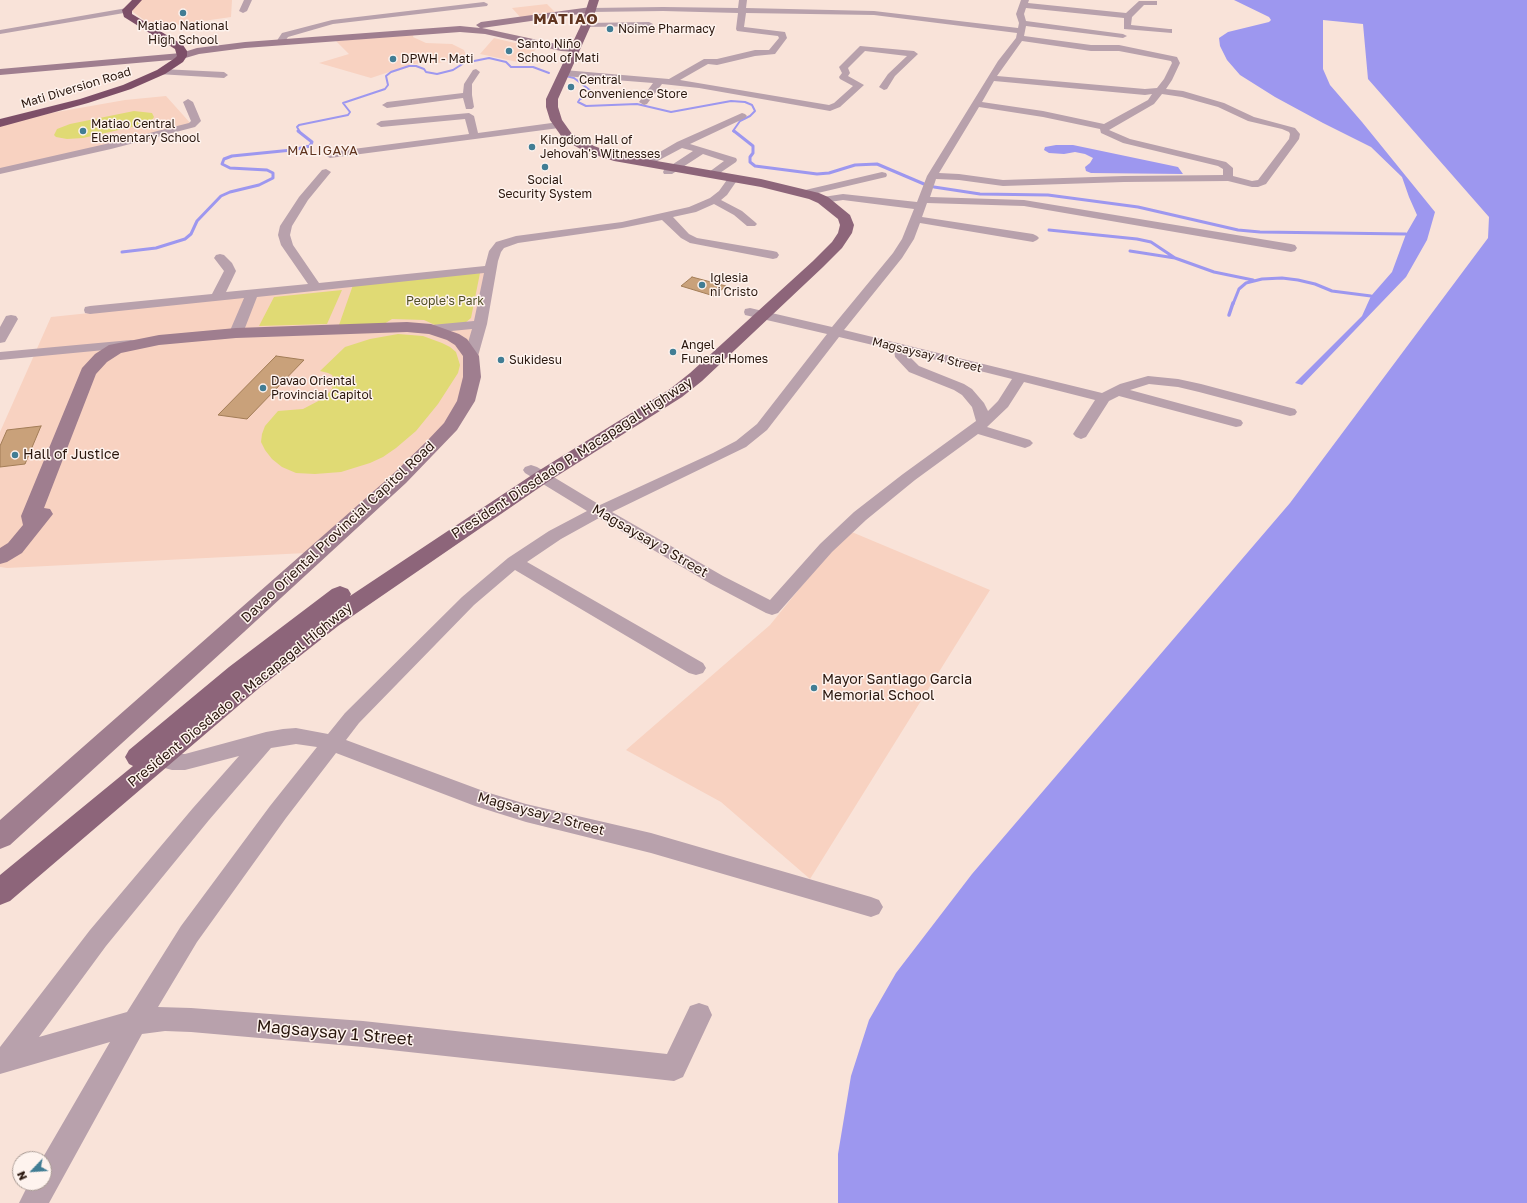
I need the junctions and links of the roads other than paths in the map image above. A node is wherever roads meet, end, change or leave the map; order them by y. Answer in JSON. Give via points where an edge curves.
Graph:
{"nodes":[{"id":1,"x":137,"y":0,"type":"edge"},
{"id":2,"x":248,"y":0,"type":"edge"},
{"id":3,"x":587,"y":0,"type":"edge"},
{"id":4,"x":594,"y":0,"type":"edge"},
{"id":5,"x":743,"y":0,"type":"edge"},
{"id":6,"x":1024,"y":3,"type":"edge"},
{"id":7,"x":1154,"y":3,"type":"dead end"},
{"id":8,"x":484,"y":4,"type":"dead end"},
{"id":9,"x":126,"y":10,"type":"junction"},
{"id":10,"x":741,"y":10,"type":"junction"},
{"id":11,"x":243,"y":11,"type":"dead end"},
{"id":12,"x":587,"y":11,"type":"junction"},
{"id":13,"x":778,"y":11,"type":"junction"},
{"id":14,"x":1128,"y":16,"type":"junction"},
{"id":15,"x":586,"y":24,"type":"junction"},
{"id":16,"x":649,"y":24,"type":"dead end"},
{"id":17,"x":779,"y":27,"type":"junction"},
{"id":18,"x":1127,"y":27,"type":"junction"},
{"id":19,"x":460,"y":29,"type":"junction"},
{"id":20,"x":1022,"y":31,"type":"junction"},
{"id":21,"x":1169,"y":31,"type":"dead end"},
{"id":22,"x":0,"y":32,"type":"edge"},
{"id":23,"x":1123,"y":36,"type":"junction"},
{"id":24,"x":280,"y":42,"type":"junction"},
{"id":25,"x":1119,"y":48,"type":"junction"},
{"id":26,"x":571,"y":49,"type":"junction"},
{"id":27,"x":182,"y":53,"type":"junction"},
{"id":28,"x":0,"y":72,"type":"edge"},
{"id":29,"x":161,"y":72,"type":"junction"},
{"id":30,"x":476,"y":72,"type":"dead end"},
{"id":31,"x":564,"y":73,"type":"junction"},
{"id":32,"x":224,"y":75,"type":"dead end"},
{"id":33,"x":992,"y":78,"type":"junction"},
{"id":34,"x":660,"y":80,"type":"junction"},
{"id":35,"x":670,"y":82,"type":"junction"},
{"id":36,"x":884,"y":87,"type":"dead end"},
{"id":37,"x":1159,"y":91,"type":"junction"},
{"id":38,"x":391,"y":92,"type":"dead end"},
{"id":39,"x":467,"y":96,"type":"junction"},
{"id":40,"x":188,"y":102,"type":"dead end"},
{"id":41,"x":644,"y":102,"type":"dead end"},
{"id":42,"x":976,"y":104,"type":"junction"},
{"id":43,"x":387,"y":105,"type":"junction"},
{"id":44,"x":469,"y":116,"type":"junction"},
{"id":45,"x":742,"y":116,"type":"dead end"},
{"id":46,"x":0,"y":123,"type":"edge"},
{"id":47,"x":554,"y":126,"type":"junction"},
{"id":48,"x":1105,"y":127,"type":"junction"},
{"id":49,"x":474,"y":136,"type":"junction"},
{"id":50,"x":681,"y":144,"type":"junction"},
{"id":51,"x":702,"y":150,"type":"junction"},
{"id":52,"x":592,"y":152,"type":"junction"},
{"id":53,"x":330,"y":155,"type":"dead end"},
{"id":54,"x":646,"y":163,"type":"junction"},
{"id":55,"x":671,"y":170,"type":"junction"},
{"id":56,"x":0,"y":171,"type":"edge"},
{"id":57,"x":326,"y":172,"type":"dead end"},
{"id":58,"x":710,"y":174,"type":"junction"},
{"id":59,"x":882,"y":175,"type":"dead end"},
{"id":60,"x":932,"y":176,"type":"junction"},
{"id":61,"x":1228,"y":178,"type":"junction"},
{"id":62,"x":732,"y":181,"type":"junction"},
{"id":63,"x":814,"y":196,"type":"junction"},
{"id":64,"x":714,"y":200,"type":"junction"},
{"id":65,"x":920,"y":208,"type":"junction"},
{"id":66,"x":665,"y":216,"type":"junction"},
{"id":67,"x":751,"y":224,"type":"dead end"},
{"id":68,"x":1033,"y":238,"type":"dead end"},
{"id":69,"x":1291,"y":248,"type":"dead end"},
{"id":70,"x":773,"y":255,"type":"dead end"},
{"id":71,"x":220,"y":258,"type":"dead end"},
{"id":72,"x":490,"y":269,"type":"junction"},
{"id":73,"x":316,"y":287,"type":"junction"},
{"id":74,"x":252,"y":294,"type":"junction"},
{"id":75,"x":217,"y":297,"type":"junction"},
{"id":76,"x":90,"y":310,"type":"dead end"},
{"id":77,"x":756,"y":314,"type":"junction"},
{"id":78,"x":11,"y":319,"type":"dead end"},
{"id":79,"x":480,"y":324,"type":"junction"},
{"id":80,"x":431,"y":329,"type":"junction"},
{"id":81,"x":236,"y":333,"type":"junction"},
{"id":82,"x":836,"y":333,"type":"junction"},
{"id":83,"x":0,"y":339,"type":"edge"},
{"id":84,"x":136,"y":344,"type":"junction"},
{"id":85,"x":900,"y":347,"type":"junction"},
{"id":86,"x":0,"y":356,"type":"edge"},
{"id":87,"x":471,"y":356,"type":"junction"},
{"id":88,"x":98,"y":363,"type":"junction"},
{"id":89,"x":1020,"y":378,"type":"junction"},
{"id":90,"x":1110,"y":395,"type":"junction"},
{"id":91,"x":1290,"y":412,"type":"dead end"},
{"id":92,"x":1236,"y":423,"type":"dead end"},
{"id":93,"x":980,"y":426,"type":"junction"},
{"id":94,"x":1081,"y":434,"type":"dead end"},
{"id":95,"x":1025,"y":443,"type":"dead end"},
{"id":96,"x":537,"y":473,"type":"junction"},
{"id":97,"x":600,"y":511,"type":"junction"},
{"id":98,"x":33,"y":525,"type":"junction"},
{"id":99,"x":0,"y":557,"type":"edge"},
{"id":100,"x":514,"y":562,"type":"junction"},
{"id":101,"x":696,"y":668,"type":"dead end"},
{"id":102,"x":266,"y":740,"type":"junction"},
{"id":103,"x":332,"y":743,"type":"junction"},
{"id":104,"x":151,"y":756,"type":"junction"},
{"id":105,"x":0,"y":837,"type":"edge"},
{"id":106,"x":0,"y":874,"type":"edge"},
{"id":107,"x":0,"y":892,"type":"edge"},
{"id":108,"x":871,"y":907,"type":"dead end"},
{"id":109,"x":699,"y":1015,"type":"dead end"},
{"id":110,"x":135,"y":1022,"type":"junction"},
{"id":111,"x":4,"y":1060,"type":"edge"},
{"id":112,"x":33,"y":1203,"type":"edge"}],
"edges":[{"from":1,"to":9,"type":"highway"},
{"from":2,"to":11,"type":"street"},
{"from":3,"to":12,"type":"main road","name":"President Diosdado P. Macapagal Highway"},
{"from":4,"to":12,"type":"main road","name":"President Diosdado P. Macapagal Highway"},
{"from":5,"to":10,"type":"street"},
{"from":6,"to":14,"type":"street"},
{"from":6,"to":20,"type":"street","via":[[1020,14]]},
{"from":7,"to":14,"type":"street","via":[[1140,4]]},
{"from":8,"to":24,"type":"street","via":[[332,22],[285,35]]},
{"from":9,"to":22,"type":"street"},
{"from":9,"to":27,"type":"highway","via":[[126,15],[179,47]]},
{"from":10,"to":12,"type":"street"},
{"from":10,"to":13,"type":"street"},
{"from":10,"to":17,"type":"street","via":[[740,29],[746,31]]},
{"from":12,"to":15,"type":"main road","name":"President Diosdado P. Macapagal Highway"},
{"from":12,"to":19,"type":"street"},
{"from":12,"to":26,"type":"main road","name":"President Diosdado P. Macapagal Highway"},
{"from":13,"to":17,"type":"street"},
{"from":13,"to":20,"type":"street","via":[[874,14]]},
{"from":14,"to":18,"type":"street"},
{"from":15,"to":16,"type":"street"},
{"from":15,"to":26,"type":"main road","name":"President Diosdado P. Macapagal Highway"},
{"from":17,"to":35,"type":"street","via":[[783,38],[772,52],[755,53],[717,62],[707,61]]},
{"from":18,"to":21,"type":"street"},
{"from":18,"to":23,"type":"street"},
{"from":19,"to":24,"type":"street"},
{"from":19,"to":26,"type":"street","via":[[485,31]]},
{"from":20,"to":23,"type":"street"},
{"from":20,"to":25,"type":"street","via":[[1091,48]]},
{"from":20,"to":33,"type":"street"},
{"from":23,"to":25,"type":"street"},
{"from":24,"to":27,"type":"street"},
{"from":25,"to":37,"type":"street","via":[[1176,60],[1168,80]]},
{"from":26,"to":31,"type":"main road","name":"President Diosdado P. Macapagal Highway"},
{"from":26,"to":47,"type":"main road","name":"President Diosdado P. Macapagal Highway","via":[[543,100],[543,112]]},
{"from":27,"to":28,"type":"street","via":[[101,64]]},
{"from":27,"to":29,"type":"highway","name":"Mati Diversion Road","via":[[174,63]]},
{"from":29,"to":32,"type":"street"},
{"from":29,"to":46,"type":"highway","name":"Mati Diversion Road","via":[[107,94]]},
{"from":30,"to":39,"type":"street","via":[[468,84]]},
{"from":31,"to":34,"type":"street"},
{"from":31,"to":47,"type":"main road","name":"President Diosdado P. Macapagal Highway","via":[[552,103]]},
{"from":33,"to":37,"type":"street","via":[[1145,92]]},
{"from":33,"to":42,"type":"street"},
{"from":34,"to":35,"type":"street"},
{"from":34,"to":41,"type":"street"},
{"from":35,"to":36,"type":"street","via":[[830,108],[859,85],[843,77],[846,74],[844,66],[863,48],[914,54],[892,74]]},
{"from":37,"to":48,"type":"street","via":[[1151,102],[1142,108]]},
{"from":37,"to":61,"type":"street","via":[[1183,94],[1221,105],[1251,119],[1292,130],[1294,139],[1262,182],[1252,184]]},
{"from":38,"to":43,"type":"street"},
{"from":39,"to":43,"type":"street"},
{"from":39,"to":44,"type":"street"},
{"from":40,"to":56,"type":"street","via":[[196,121],[192,125]]},
{"from":42,"to":48,"type":"street"},
{"from":42,"to":60,"type":"street"},
{"from":43,"to":44,"type":"street","via":[[380,128]]},
{"from":44,"to":49,"type":"street"},
{"from":45,"to":50,"type":"street"},
{"from":47,"to":49,"type":"street"},
{"from":47,"to":52,"type":"main road","name":"President Diosdado P. Macapagal Highway","via":[[566,143]]},
{"from":48,"to":61,"type":"street","via":[[1104,131],[1127,142],[1222,164],[1228,168]]},
{"from":49,"to":53,"type":"street","via":[[357,148]]},
{"from":50,"to":51,"type":"street"},
{"from":50,"to":54,"type":"street"},
{"from":51,"to":55,"type":"street"},
{"from":51,"to":58,"type":"street","via":[[732,160]]},
{"from":52,"to":54,"type":"main road","name":"President Diosdado P. Macapagal Highway"},
{"from":52,"to":55,"type":"main road","name":"President Diosdado P. Macapagal Highway","via":[[611,161]]},
{"from":54,"to":55,"type":"main road","name":"President Diosdado P. Macapagal Highway"},
{"from":55,"to":58,"type":"main road","name":"President Diosdado P. Macapagal Highway"},
{"from":55,"to":62,"type":"main road","name":"President Diosdado P. Macapagal Highway"},
{"from":57,"to":73,"type":"street","via":[[303,199],[286,226],[284,235],[287,245]]},
{"from":58,"to":62,"type":"main road","name":"President Diosdado P. Macapagal Highway"},
{"from":59,"to":63,"type":"street"},
{"from":60,"to":61,"type":"street","via":[[1003,183]]},
{"from":60,"to":65,"type":"street"},
{"from":62,"to":63,"type":"main road","name":"President Diosdado P. Macapagal Highway"},
{"from":62,"to":64,"type":"street"},
{"from":62,"to":77,"type":"main road","name":"President Diosdado P. Macapagal Highway","via":[[808,199],[821,205],[835,219],[834,232],[827,243]]},
{"from":63,"to":65,"type":"street","via":[[842,197]]},
{"from":63,"to":77,"type":"main road","name":"President Diosdado P. Macapagal Highway","via":[[845,218],[846,234],[827,254]]},
{"from":64,"to":66,"type":"street","via":[[692,210]]},
{"from":64,"to":67,"type":"street","via":[[738,213]]},
{"from":65,"to":68,"type":"street","via":[[996,233]]},
{"from":65,"to":69,"type":"street","via":[[1024,203]]},
{"from":65,"to":82,"type":"street","via":[[908,239],[898,255]]},
{"from":66,"to":70,"type":"street","via":[[694,241]]},
{"from":66,"to":72,"type":"street","via":[[506,243],[495,251]]},
{"from":71,"to":75,"type":"street","via":[[230,271]]},
{"from":72,"to":73,"type":"street"},
{"from":72,"to":79,"type":"street"},
{"from":73,"to":74,"type":"street"},
{"from":74,"to":75,"type":"street"},
{"from":74,"to":81,"type":"street"},
{"from":75,"to":76,"type":"street"},
{"from":77,"to":82,"type":"street","name":"Magsaysay 4 Street"},
{"from":77,"to":96,"type":"main road","name":"President Diosdado P. Macapagal Highway","via":[[721,355],[676,393]]},
{"from":78,"to":83,"type":"street"},
{"from":79,"to":80,"type":"street"},
{"from":79,"to":87,"type":"street"},
{"from":80,"to":81,"type":"street","via":[[394,327]]},
{"from":80,"to":87,"type":"street","via":[[448,334],[457,340]]},
{"from":81,"to":84,"type":"street"},
{"from":82,"to":85,"type":"street","name":"Magsaysay 4 Street"},
{"from":82,"to":97,"type":"street","via":[[762,428],[752,436],[718,456]]},
{"from":84,"to":86,"type":"street"},
{"from":84,"to":88,"type":"street","via":[[115,349]]},
{"from":85,"to":89,"type":"street","name":"Magsaysay 4 Street"},
{"from":85,"to":93,"type":"street","via":[[902,357],[914,369],[967,392],[979,406]]},
{"from":87,"to":105,"type":"street","name":"Davao Oriental Provincial Capitol Road","via":[[472,377],[466,401],[451,426],[428,451]]},
{"from":88,"to":98,"type":"street","via":[[99,372],[43,514]]},
{"from":88,"to":98,"type":"street","via":[[88,372],[31,516]]},
{"from":89,"to":90,"type":"street","name":"Magsaysay 4 Street"},
{"from":89,"to":93,"type":"street","via":[[1003,404]]},
{"from":90,"to":91,"type":"street","via":[[1134,383],[1148,380],[1178,383]]},
{"from":90,"to":92,"type":"street","name":"Magsaysay 4 Street"},
{"from":90,"to":94,"type":"street"},
{"from":93,"to":95,"type":"street"},
{"from":93,"to":97,"type":"street","name":"Magsaysay 3 Street","via":[[850,525],[772,609],[717,580]]},
{"from":96,"to":97,"type":"street","name":"Magsaysay 3 Street"},
{"from":96,"to":104,"type":"main road","name":"President Diosdado P. Macapagal Highway","via":[[368,592]]},
{"from":97,"to":100,"type":"street","via":[[555,535]]},
{"from":98,"to":99,"type":"street","via":[[15,548]]},
{"from":100,"to":101,"type":"street"},
{"from":100,"to":103,"type":"street","via":[[468,601],[352,718]]},
{"from":102,"to":103,"type":"street","name":"Magsaysay 2 Street","via":[[296,736]]},
{"from":102,"to":104,"type":"street","name":"Magsaysay 2 Street","via":[[184,762],[172,762]]},
{"from":102,"to":111,"type":"street","via":[[98,938]]},
{"from":103,"to":108,"type":"street","name":"Magsaysay 2 Street","via":[[483,800],[651,843]]},
{"from":103,"to":110,"type":"street","via":[[189,934]]},
{"from":104,"to":106,"type":"main road","name":"President Diosdado P. Macapagal Highway"},
{"from":104,"to":107,"type":"main road","name":"President Diosdado P. Macapagal Highway"},
{"from":109,"to":110,"type":"street","name":"Magsaysay 1 Street","via":[[674,1068],[363,1034],[191,1020]]},
{"from":110,"to":111,"type":"street","name":"Magsaysay 1 Street"},
{"from":110,"to":112,"type":"street"}]}
